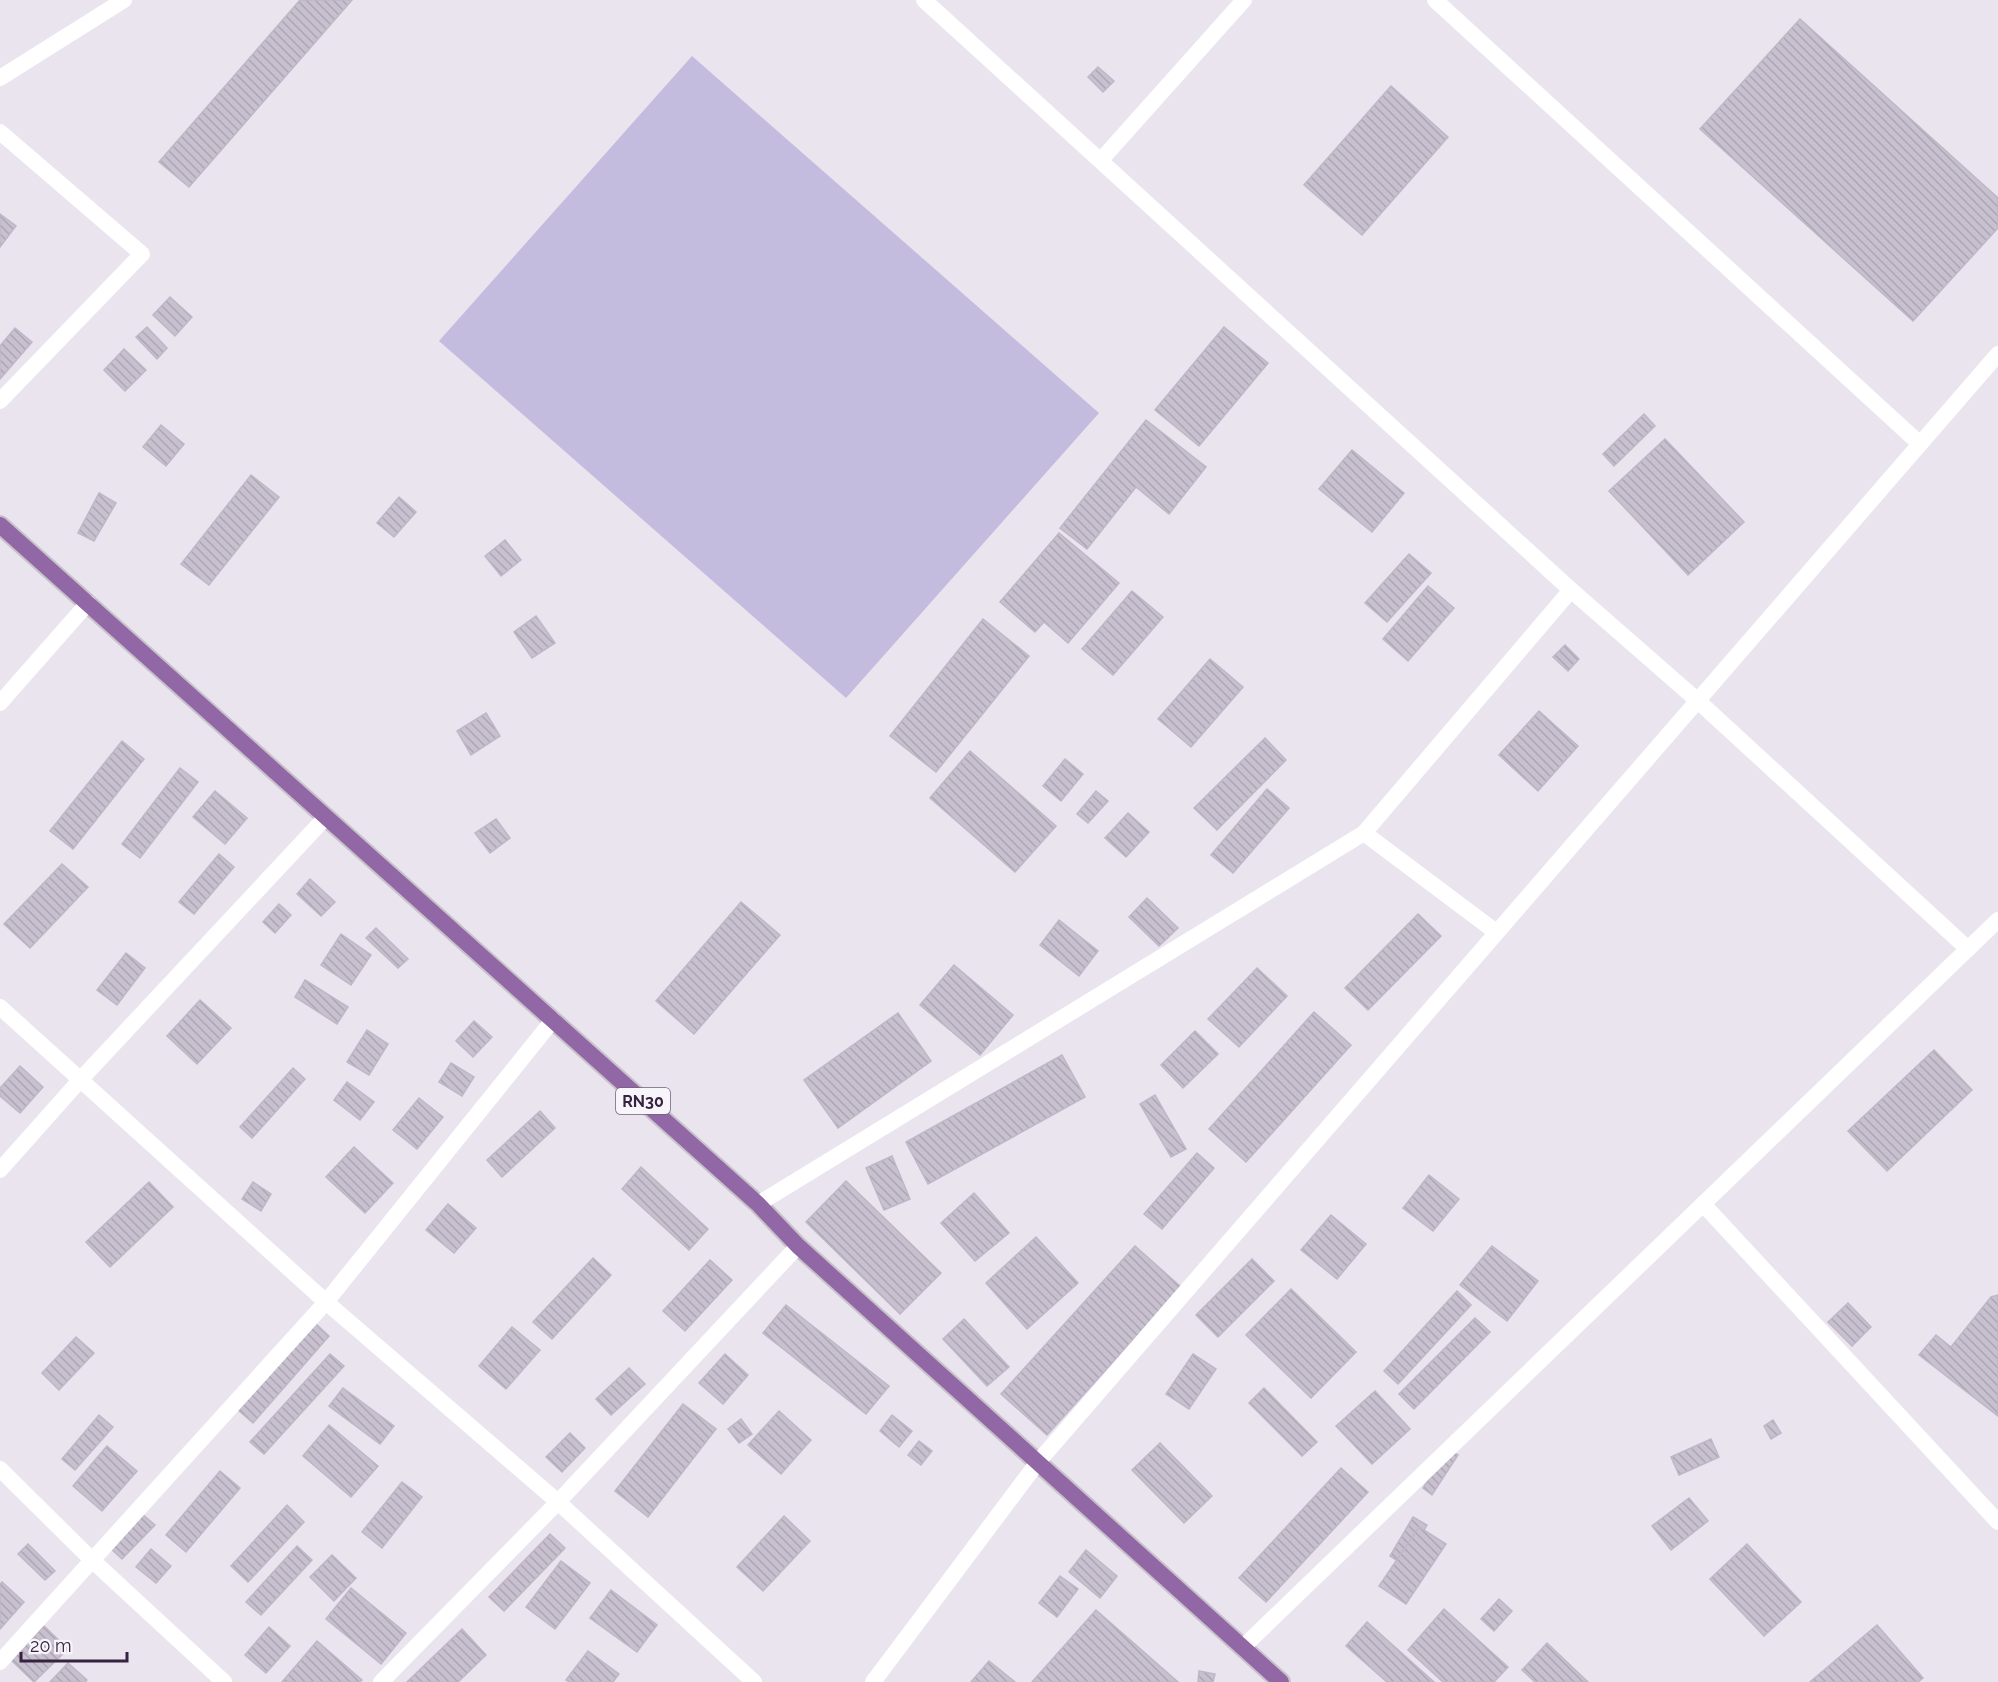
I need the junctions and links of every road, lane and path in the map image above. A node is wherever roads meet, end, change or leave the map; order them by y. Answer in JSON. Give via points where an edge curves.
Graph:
{"nodes":[{"id":1,"x":124,"y":0,"type":"edge"},
{"id":2,"x":924,"y":0,"type":"edge"},
{"id":3,"x":1244,"y":0,"type":"edge"},
{"id":4,"x":1435,"y":0,"type":"edge"},
{"id":5,"x":0,"y":78,"type":"edge"},
{"id":6,"x":0,"y":132,"type":"edge"},
{"id":7,"x":1101,"y":160,"type":"junction"},
{"id":8,"x":1998,"y":354,"type":"edge"},
{"id":9,"x":0,"y":401,"type":"edge"},
{"id":10,"x":1920,"y":444,"type":"junction"},
{"id":11,"x":0,"y":525,"type":"edge"},
{"id":12,"x":1571,"y":590,"type":"junction"},
{"id":13,"x":88,"y":603,"type":"junction"},
{"id":14,"x":1698,"y":700,"type":"junction"},
{"id":15,"x":0,"y":703,"type":"edge"},
{"id":16,"x":326,"y":817,"type":"junction"},
{"id":17,"x":1364,"y":833,"type":"junction"},
{"id":18,"x":1998,"y":920,"type":"edge"},
{"id":19,"x":1496,"y":932,"type":"junction"},
{"id":20,"x":1968,"y":949,"type":"junction"},
{"id":21,"x":0,"y":1007,"type":"edge"},
{"id":22,"x":553,"y":1020,"type":"junction"},
{"id":23,"x":81,"y":1079,"type":"junction"},
{"id":24,"x":0,"y":1170,"type":"edge"},
{"id":25,"x":758,"y":1204,"type":"junction"},
{"id":26,"x":1703,"y":1204,"type":"junction"},
{"id":27,"x":798,"y":1246,"type":"junction"},
{"id":28,"x":326,"y":1302,"type":"junction"},
{"id":29,"x":1038,"y":1462,"type":"junction"},
{"id":30,"x":0,"y":1469,"type":"edge"},
{"id":31,"x":558,"y":1502,"type":"junction"},
{"id":32,"x":1996,"y":1514,"type":"edge"},
{"id":33,"x":93,"y":1561,"type":"junction"},
{"id":34,"x":1243,"y":1647,"type":"junction"},
{"id":35,"x":0,"y":1662,"type":"edge"},
{"id":36,"x":224,"y":1682,"type":"edge"},
{"id":37,"x":381,"y":1682,"type":"edge"},
{"id":38,"x":754,"y":1682,"type":"edge"},
{"id":39,"x":873,"y":1682,"type":"edge"},
{"id":40,"x":1281,"y":1682,"type":"edge"}],
"edges":[{"from":1,"to":5,"type":"street"},
{"from":2,"to":7,"type":"street"},
{"from":3,"to":7,"type":"street"},
{"from":4,"to":10,"type":"street"},
{"from":6,"to":9,"type":"street","via":[[142,254]]},
{"from":7,"to":12,"type":"street"},
{"from":8,"to":10,"type":"street"},
{"from":10,"to":14,"type":"street"},
{"from":11,"to":13,"type":"main road","number":"RN30"},
{"from":12,"to":14,"type":"street"},
{"from":12,"to":17,"type":"street"},
{"from":13,"to":15,"type":"street"},
{"from":13,"to":16,"type":"main road","number":"RN30"},
{"from":14,"to":19,"type":"street"},
{"from":14,"to":20,"type":"street"},
{"from":16,"to":22,"type":"main road","number":"RN30"},
{"from":16,"to":23,"type":"street"},
{"from":17,"to":19,"type":"street"},
{"from":17,"to":25,"type":"street"},
{"from":18,"to":20,"type":"street"},
{"from":19,"to":29,"type":"street"},
{"from":20,"to":26,"type":"street"},
{"from":21,"to":23,"type":"street"},
{"from":22,"to":25,"type":"main road","number":"RN30"},
{"from":22,"to":28,"type":"street"},
{"from":23,"to":24,"type":"street"},
{"from":23,"to":28,"type":"street"},
{"from":25,"to":27,"type":"main road","number":"RN30"},
{"from":26,"to":32,"type":"street"},
{"from":26,"to":34,"type":"street"},
{"from":27,"to":29,"type":"main road","number":"RN30"},
{"from":27,"to":31,"type":"street"},
{"from":28,"to":31,"type":"street"},
{"from":28,"to":33,"type":"street"},
{"from":29,"to":34,"type":"main road","number":"RN30"},
{"from":29,"to":39,"type":"street"},
{"from":30,"to":33,"type":"street"},
{"from":31,"to":37,"type":"street"},
{"from":31,"to":38,"type":"street"},
{"from":33,"to":35,"type":"street"},
{"from":33,"to":36,"type":"street"},
{"from":34,"to":40,"type":"main road","number":"RN30"}]}
